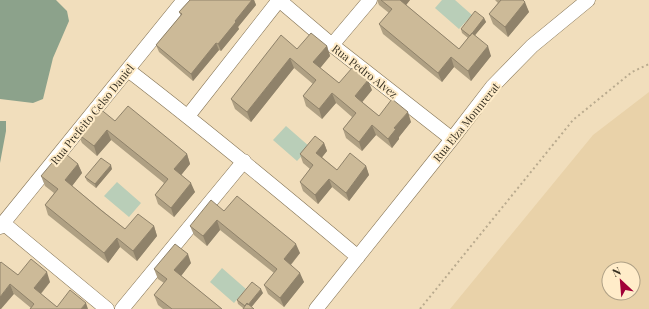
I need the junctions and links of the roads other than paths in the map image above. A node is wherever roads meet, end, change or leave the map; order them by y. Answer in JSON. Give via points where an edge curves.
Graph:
{"nodes":[{"id":1,"x":184,"y":0,"type":"edge"},
{"id":2,"x":279,"y":0,"type":"edge"},
{"id":3,"x":370,"y":0,"type":"edge"},
{"id":4,"x":588,"y":0,"type":"edge"},
{"id":5,"x":332,"y":45,"type":"junction"},
{"id":6,"x":128,"y":70,"type":"junction"},
{"id":7,"x":188,"y":116,"type":"junction"},
{"id":8,"x":452,"y":139,"type":"junction"},
{"id":9,"x":244,"y":161,"type":"junction"},
{"id":10,"x":2,"y":225,"type":"edge"},
{"id":11,"x":358,"y":257,"type":"junction"},
{"id":12,"x":107,"y":309,"type":"edge"},
{"id":13,"x":122,"y":309,"type":"edge"},
{"id":14,"x":316,"y":309,"type":"edge"}],
"edges":[{"from":1,"to":6,"type":"street","name":"Rua Prefeito Celso Daniel"},
{"from":2,"to":5,"type":"street","name":"Rua Pedro Alvez"},
{"from":2,"to":7,"type":"street"},
{"from":3,"to":5,"type":"street"},
{"from":4,"to":8,"type":"street","name":"Rua Elza Monnrerat","via":[[532,46],[492,87]]},
{"from":5,"to":8,"type":"street","name":"Rua Pedro Alvez"},
{"from":6,"to":7,"type":"street"},
{"from":6,"to":10,"type":"street","name":"Rua Prefeito Celso Daniel"},
{"from":7,"to":9,"type":"street"},
{"from":8,"to":11,"type":"street","name":"Rua Elza Monnrerat"},
{"from":9,"to":11,"type":"street"},
{"from":9,"to":13,"type":"street"},
{"from":10,"to":12,"type":"street"},
{"from":11,"to":14,"type":"street","name":"Rua Elza Monnrerat"}]}
